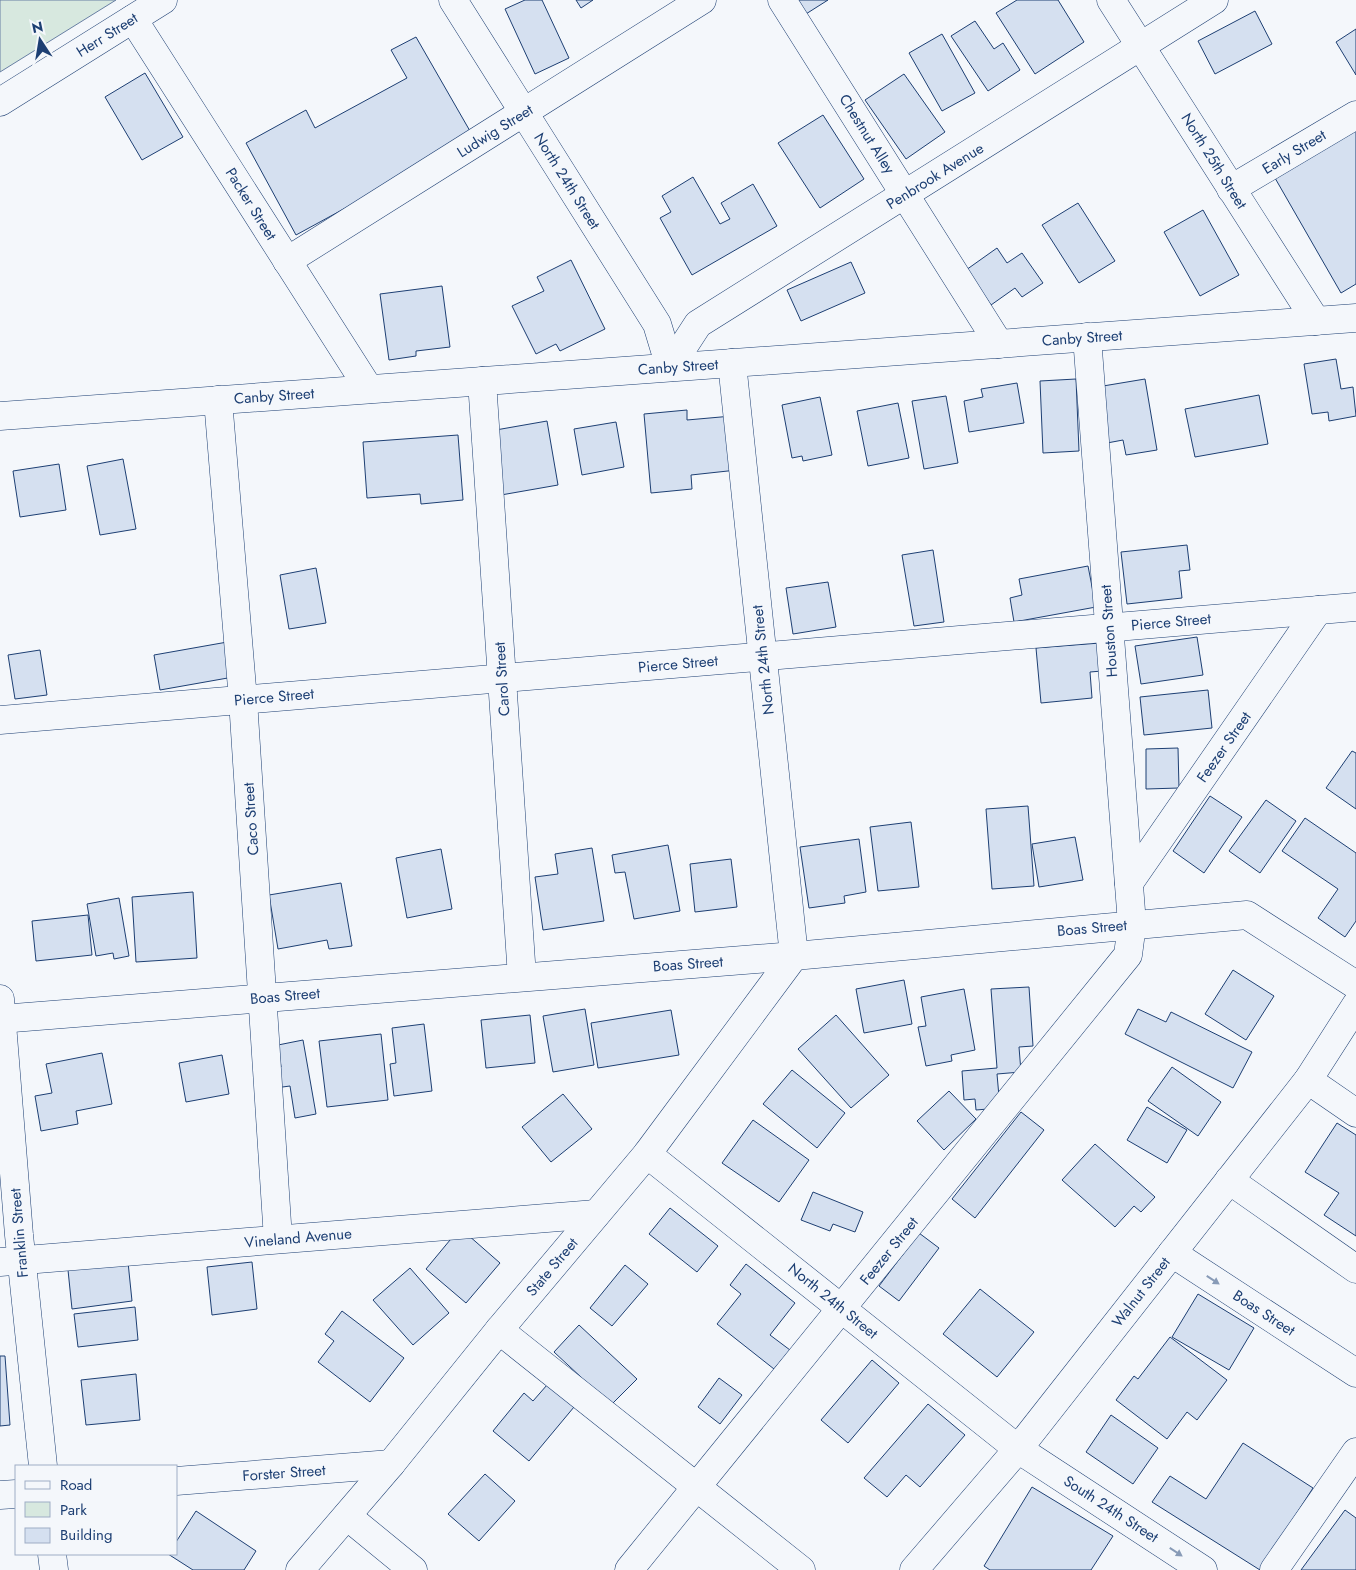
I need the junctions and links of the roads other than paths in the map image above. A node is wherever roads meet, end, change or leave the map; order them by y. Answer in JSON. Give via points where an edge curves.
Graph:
{"nodes":[{"id":1,"x":164,"y":0,"type":"edge"},
{"id":2,"x":453,"y":0,"type":"edge"},
{"id":3,"x":702,"y":0,"type":"edge"},
{"id":4,"x":782,"y":0,"type":"edge"},
{"id":5,"x":1112,"y":0,"type":"edge"},
{"id":6,"x":1214,"y":0,"type":"edge"},
{"id":7,"x":134,"y":19,"type":"junction"},
{"id":8,"x":1141,"y":46,"type":"junction"},
{"id":9,"x":0,"y":102,"type":"edge"},
{"id":10,"x":524,"y":112,"type":"junction"},
{"id":11,"x":1356,"y":115,"type":"edge"},
{"id":12,"x":1231,"y":188,"type":"junction"},
{"id":13,"x":905,"y":194,"type":"junction"},
{"id":14,"x":288,"y":261,"type":"junction"},
{"id":15,"x":1356,"y":318,"type":"edge"},
{"id":16,"x":1316,"y":321,"type":"junction"},
{"id":17,"x":1086,"y":337,"type":"junction"},
{"id":18,"x":999,"y":344,"type":"junction"},
{"id":19,"x":732,"y":363,"type":"junction"},
{"id":20,"x":670,"y":367,"type":"junction"},
{"id":21,"x":482,"y":381,"type":"junction"},
{"id":22,"x":369,"y":389,"type":"junction"},
{"id":23,"x":218,"y":400,"type":"junction"},
{"id":24,"x":0,"y":416,"type":"edge"},
{"id":25,"x":1356,"y":607,"type":"edge"},
{"id":26,"x":1318,"y":610,"type":"junction"},
{"id":27,"x":1109,"y":628,"type":"junction"},
{"id":28,"x":763,"y":657,"type":"junction"},
{"id":29,"x":502,"y":678,"type":"junction"},
{"id":30,"x":243,"y":700,"type":"junction"},
{"id":31,"x":0,"y":720,"type":"edge"},
{"id":32,"x":1129,"y":883,"type":"junction"},
{"id":33,"x":1132,"y":924,"type":"junction"},
{"id":34,"x":794,"y":956,"type":"junction"},
{"id":35,"x":522,"y":977,"type":"junction"},
{"id":36,"x":1356,"y":985,"type":"edge"},
{"id":37,"x":262,"y":998,"type":"junction"},
{"id":38,"x":1356,"y":1005,"type":"edge"},
{"id":39,"x":1,"y":1012,"type":"edge"},
{"id":40,"x":1308,"y":1080,"type":"junction"},
{"id":41,"x":1356,"y":1114,"type":"edge"},
{"id":42,"x":647,"y":1154,"type":"junction"},
{"id":43,"x":1230,"y":1180,"type":"junction"},
{"id":44,"x":596,"y":1214,"type":"junction"},
{"id":45,"x":278,"y":1239,"type":"junction"},
{"id":46,"x":1172,"y":1253,"type":"junction"},
{"id":47,"x":11,"y":1261,"type":"edge"},
{"id":48,"x":1356,"y":1269,"type":"edge"},
{"id":49,"x":842,"y":1309,"type":"junction"},
{"id":50,"x":499,"y":1330,"type":"junction"},
{"id":51,"x":1356,"y":1373,"type":"edge"},
{"id":52,"x":1018,"y":1449,"type":"junction"},
{"id":53,"x":1356,"y":1452,"type":"edge"},
{"id":54,"x":391,"y":1464,"type":"junction"},
{"id":55,"x":43,"y":1465,"type":"edge"},
{"id":56,"x":178,"y":1481,"type":"edge"},
{"id":57,"x":696,"y":1488,"type":"junction"},
{"id":58,"x":15,"y":1494,"type":"edge"},
{"id":59,"x":0,"y":1495,"type":"edge"},
{"id":60,"x":347,"y":1516,"type":"junction"},
{"id":61,"x":52,"y":1555,"type":"edge"},
{"id":62,"x":54,"y":1570,"type":"edge"},
{"id":63,"x":300,"y":1570,"type":"edge"},
{"id":64,"x":413,"y":1570,"type":"edge"},
{"id":65,"x":629,"y":1570,"type":"edge"},
{"id":66,"x":801,"y":1570,"type":"edge"},
{"id":67,"x":914,"y":1570,"type":"edge"},
{"id":68,"x":1203,"y":1570,"type":"edge"},
{"id":69,"x":1274,"y":1570,"type":"edge"}],
"edges":[{"from":1,"to":7,"type":"street","name":"Herr Street"},
{"from":2,"to":10,"type":"street","name":"North 24th Street"},
{"from":3,"to":10,"type":"street","name":"Ludwig Street"},
{"from":4,"to":13,"type":"street","name":"Chestnut Alley"},
{"from":5,"to":8,"type":"street","name":"North 25th Street"},
{"from":6,"to":8,"type":"street","name":"Penbrook Avenue"},
{"from":7,"to":9,"type":"street","name":"Herr Street"},
{"from":7,"to":14,"type":"street","name":"Packer Street"},
{"from":8,"to":12,"type":"street","name":"North 25th Street"},
{"from":8,"to":13,"type":"street","name":"Penbrook Avenue"},
{"from":10,"to":14,"type":"street","name":"Ludwig Street"},
{"from":10,"to":20,"type":"street","name":"North 24th Street","via":[[657,324]]},
{"from":11,"to":12,"type":"street","name":"Early Street"},
{"from":12,"to":16,"type":"street","name":"North 25th Street"},
{"from":13,"to":18,"type":"street","name":"Chestnut Alley"},
{"from":13,"to":20,"type":"street","name":"Penbrook Avenue","via":[[698,324]]},
{"from":14,"to":22,"type":"street","name":"Packer Street"},
{"from":15,"to":16,"type":"street","name":"Canby Street"},
{"from":16,"to":17,"type":"street","name":"Canby Street"},
{"from":17,"to":18,"type":"street","name":"Canby Street"},
{"from":17,"to":27,"type":"street","name":"Houston Street"},
{"from":18,"to":19,"type":"street","name":"Canby Street"},
{"from":19,"to":20,"type":"street","name":"Canby Street"},
{"from":19,"to":28,"type":"street","name":"North 24th Street"},
{"from":20,"to":21,"type":"street","name":"Canby Street"},
{"from":21,"to":22,"type":"street","name":"Canby Street"},
{"from":21,"to":29,"type":"street","name":"Carol Street"},
{"from":22,"to":23,"type":"street","name":"Canby Street"},
{"from":23,"to":24,"type":"street","name":"Canby Street"},
{"from":23,"to":30,"type":"street","name":"Caco Street"},
{"from":25,"to":26,"type":"street","name":"Pierce Street"},
{"from":26,"to":27,"type":"street","name":"Pierce Street"},
{"from":26,"to":32,"type":"street","name":"Feezer Street"},
{"from":27,"to":28,"type":"street","name":"Pierce Street"},
{"from":27,"to":32,"type":"street","name":"Houston Street"},
{"from":28,"to":29,"type":"street","name":"Pierce Street"},
{"from":28,"to":34,"type":"street","name":"North 24th Street"},
{"from":29,"to":30,"type":"street","name":"Pierce Street"},
{"from":29,"to":35,"type":"street","name":"Carol Street"},
{"from":30,"to":31,"type":"street","name":"Pierce Street"},
{"from":30,"to":37,"type":"street","name":"Caco Street"},
{"from":32,"to":33,"type":"street","name":"Houston Street"},
{"from":33,"to":34,"type":"street","name":"Boas Street"},
{"from":33,"to":36,"type":"street","name":"Boas Street","via":[[1247,915]]},
{"from":33,"to":49,"type":"street","name":"Feezer Street","via":[[1128,955]]},
{"from":34,"to":35,"type":"street","name":"Boas Street"},
{"from":34,"to":42,"type":"street","name":"State Street"},
{"from":35,"to":37,"type":"street","name":"Boas Street"},
{"from":37,"to":39,"type":"street","name":"Boas Street"},
{"from":37,"to":45,"type":"street","name":"Caco Street"},
{"from":38,"to":40,"type":"street","name":"Walnut Street"},
{"from":39,"to":47,"type":"street","name":"Franklin Street"},
{"from":40,"to":41,"type":"street"},
{"from":40,"to":43,"type":"street","name":"Walnut Street"},
{"from":42,"to":44,"type":"street","name":"State Street"},
{"from":42,"to":49,"type":"street","name":"North 24th Street"},
{"from":43,"to":46,"type":"street","name":"Walnut Street"},
{"from":43,"to":48,"type":"street"},
{"from":44,"to":45,"type":"street","name":"Vineland Avenue"},
{"from":44,"to":50,"type":"street","name":"State Street"},
{"from":45,"to":47,"type":"street","name":"Vineland Avenue"},
{"from":46,"to":51,"type":"street","name":"Boas Street","one_way":true},
{"from":46,"to":52,"type":"street","name":"Walnut Street"},
{"from":47,"to":55,"type":"street","name":"Franklin Street"},
{"from":49,"to":52,"type":"street","name":"North 24th Street"},
{"from":49,"to":57,"type":"street","name":"Feezer Street"},
{"from":50,"to":54,"type":"street","name":"State Street"},
{"from":50,"to":57,"type":"street"},
{"from":52,"to":67,"type":"street","name":"Walnut Street"},
{"from":52,"to":68,"type":"street","name":"South 24th Street","one_way":true},
{"from":53,"to":69,"type":"street"},
{"from":54,"to":56,"type":"street","name":"Forster Street"},
{"from":54,"to":60,"type":"street","name":"State Street"},
{"from":57,"to":65,"type":"street","name":"Feezer Street"},
{"from":57,"to":66,"type":"street"},
{"from":58,"to":59,"type":"street"},
{"from":60,"to":63,"type":"street","name":"State Street"},
{"from":60,"to":64,"type":"street"},
{"from":61,"to":62,"type":"street"}]}
